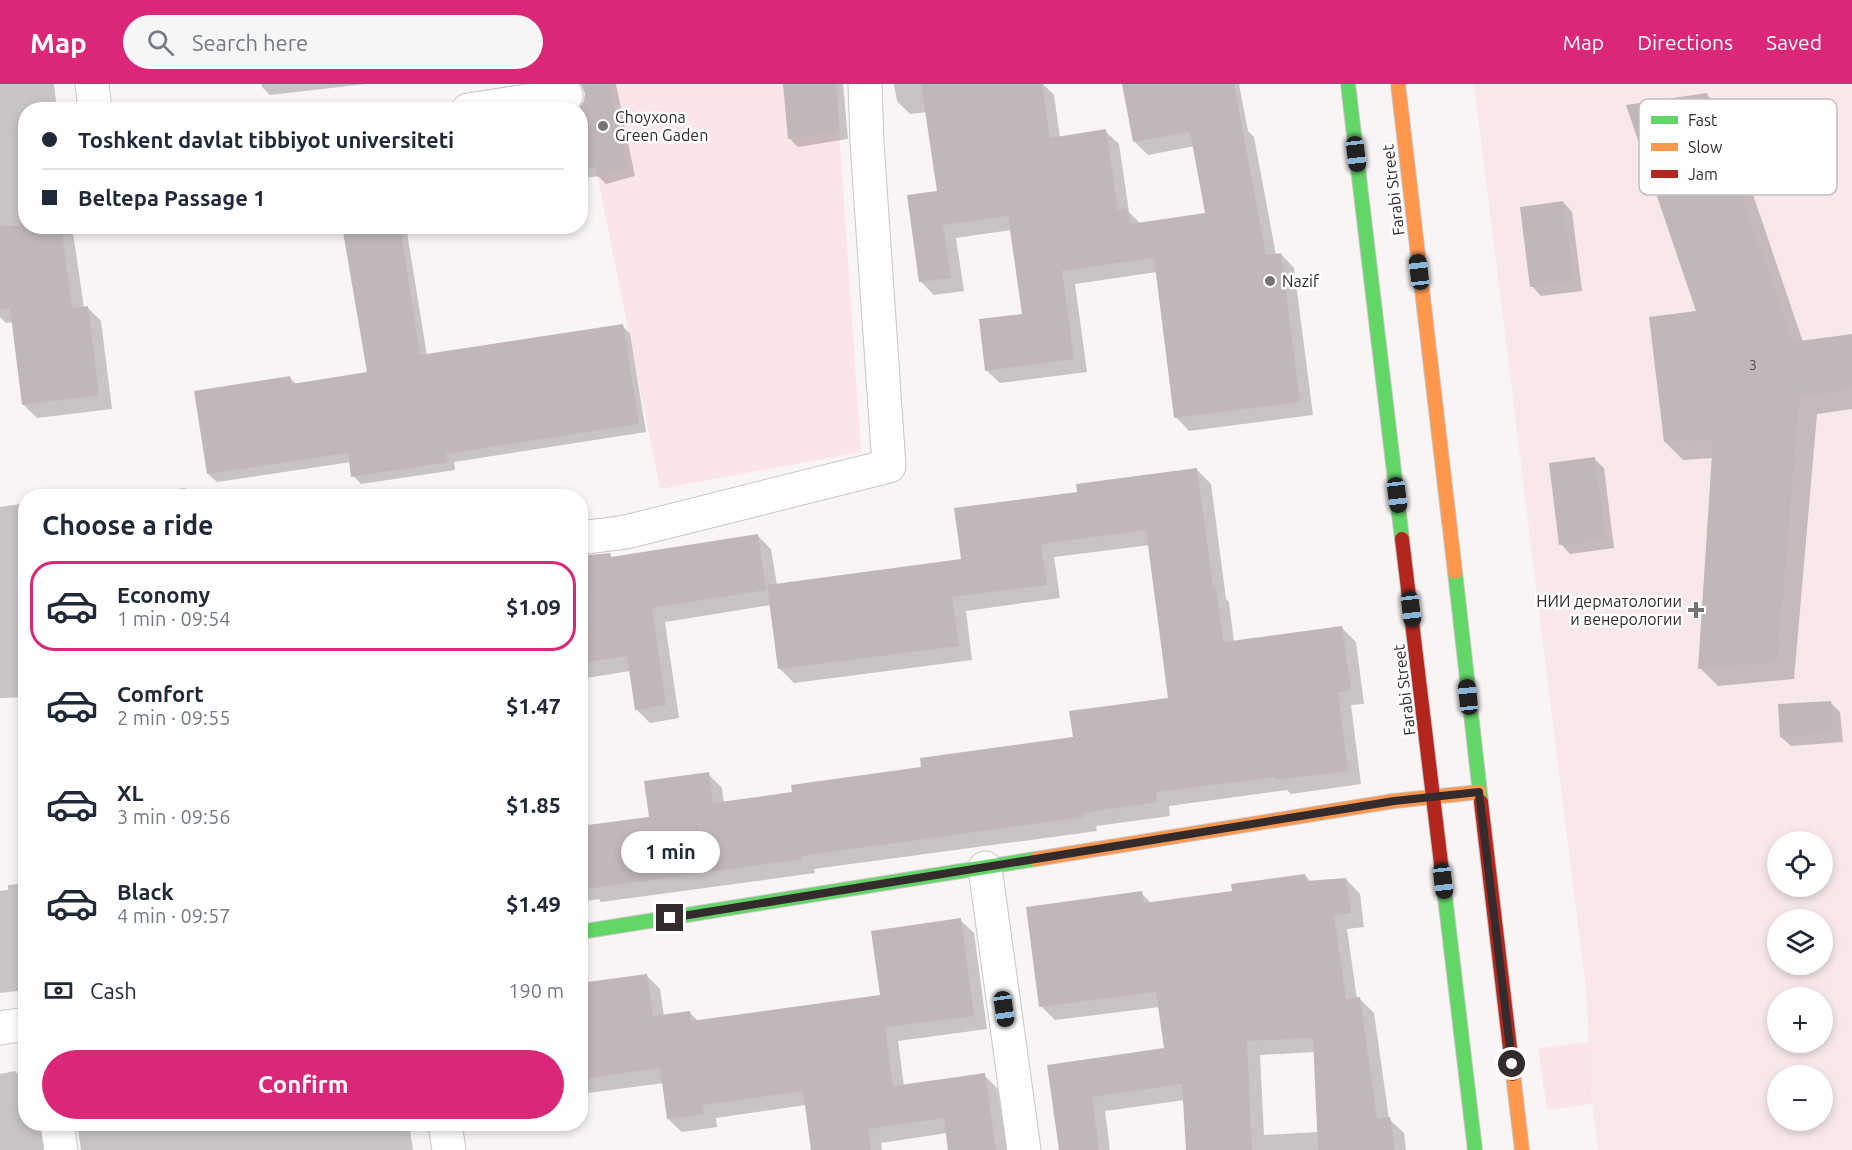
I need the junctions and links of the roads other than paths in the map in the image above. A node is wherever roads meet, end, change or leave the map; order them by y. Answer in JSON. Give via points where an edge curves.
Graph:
{"nodes":[{"id":1,"x":92,"y":84,"type":"edge"},
{"id":2,"x":866,"y":84,"type":"edge"},
{"id":3,"x":1348,"y":84,"type":"edge"},
{"id":4,"x":1398,"y":84,"type":"edge"},
{"id":5,"x":566,"y":95,"type":"dead end"},
{"id":6,"x":94,"y":102,"type":"edge"},
{"id":7,"x":520,"y":102,"type":"edge"},
{"id":8,"x":588,"y":537,"type":"edge"},
{"id":9,"x":1479,"y":792,"type":"junction"},
{"id":10,"x":1433,"y":797,"type":"junction"},
{"id":11,"x":985,"y":868,"type":"junction"},
{"id":12,"x":588,"y":931,"type":"edge"},
{"id":13,"x":18,"y":1025,"type":"edge"},
{"id":14,"x":0,"y":1028,"type":"edge"},
{"id":15,"x":58,"y":1131,"type":"edge"},
{"id":16,"x":446,"y":1131,"type":"edge"},
{"id":17,"x":61,"y":1150,"type":"edge"},
{"id":18,"x":449,"y":1150,"type":"edge"},
{"id":19,"x":1024,"y":1150,"type":"edge"},
{"id":20,"x":1475,"y":1150,"type":"edge"},
{"id":21,"x":1522,"y":1150,"type":"edge"}],
"edges":[{"from":1,"to":6,"type":"street"},
{"from":2,"to":8,"type":"street","via":[[889,466],[626,532]]},
{"from":3,"to":10,"type":"main road","name":"Farabi Street"},
{"from":4,"to":9,"type":"main road","name":"Farabi Street"},
{"from":5,"to":7,"type":"street"},
{"from":9,"to":10,"type":"main road"},
{"from":9,"to":21,"type":"main road","name":"Farabi Street"},
{"from":10,"to":11,"type":"main road"},
{"from":10,"to":20,"type":"main road","name":"Farabi Street"},
{"from":11,"to":12,"type":"main road"},
{"from":11,"to":19,"type":"street"},
{"from":13,"to":14,"type":"street"},
{"from":15,"to":17,"type":"street"},
{"from":16,"to":18,"type":"street"}]}
